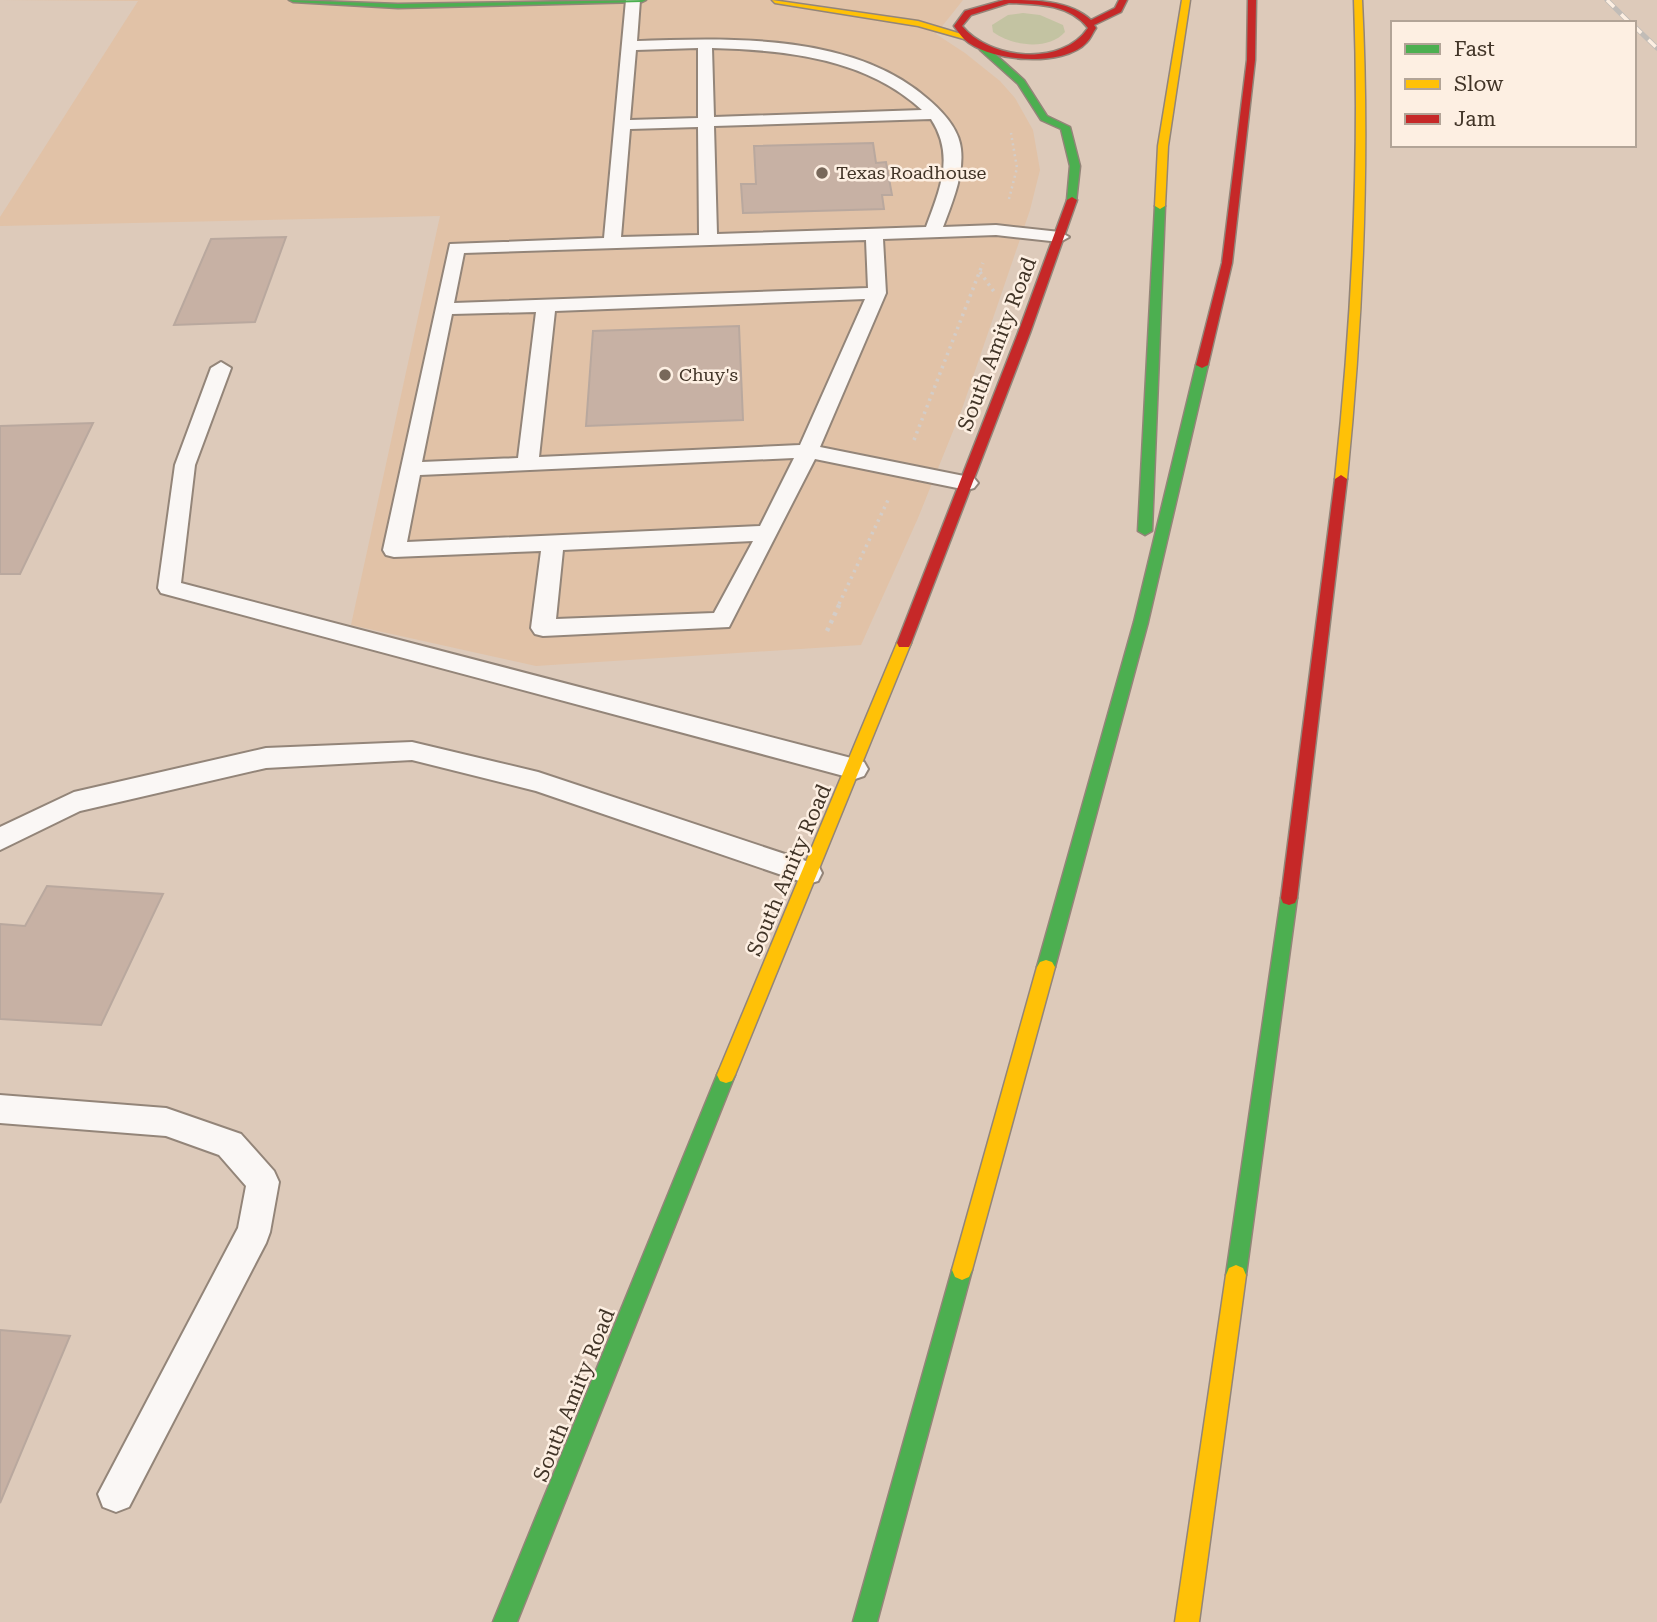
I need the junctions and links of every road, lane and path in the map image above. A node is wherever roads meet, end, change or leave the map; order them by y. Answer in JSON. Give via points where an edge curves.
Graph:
{"nodes":[{"id":1,"x":293,"y":0,"type":"edge"},
{"id":2,"x":620,"y":0,"type":"edge"},
{"id":3,"x":633,"y":0,"type":"edge"},
{"id":4,"x":642,"y":0,"type":"edge"},
{"id":5,"x":756,"y":0,"type":"edge"},
{"id":6,"x":808,"y":0,"type":"edge"},
{"id":7,"x":819,"y":0,"type":"edge"},
{"id":8,"x":1026,"y":0,"type":"edge"},
{"id":9,"x":1123,"y":0,"type":"edge"},
{"id":10,"x":1186,"y":0,"type":"edge"},
{"id":11,"x":1252,"y":0,"type":"edge"},
{"id":12,"x":1358,"y":0,"type":"edge"},
{"id":13,"x":775,"y":1,"type":"edge"},
{"id":14,"x":994,"y":3,"type":"junction"},
{"id":15,"x":905,"y":5,"type":"dead end"},
{"id":16,"x":956,"y":5,"type":"dead end"},
{"id":17,"x":1090,"y":23,"type":"junction"},
{"id":18,"x":964,"y":36,"type":"junction"},
{"id":19,"x":705,"y":43,"type":"junction"},
{"id":20,"x":629,"y":46,"type":"junction"},
{"id":21,"x":983,"y":48,"type":"junction"},
{"id":22,"x":1066,"y":52,"type":"junction"},
{"id":23,"x":1050,"y":73,"type":"dead end"},
{"id":24,"x":1066,"y":105,"type":"dead end"},
{"id":25,"x":936,"y":114,"type":"junction"},
{"id":26,"x":706,"y":122,"type":"junction"},
{"id":27,"x":623,"y":124,"type":"junction"},
{"id":28,"x":1065,"y":127,"type":"junction"},
{"id":29,"x":933,"y":231,"type":"junction"},
{"id":30,"x":874,"y":234,"type":"junction"},
{"id":31,"x":1060,"y":237,"type":"junction"},
{"id":32,"x":708,"y":239,"type":"junction"},
{"id":33,"x":612,"y":242,"type":"junction"},
{"id":34,"x":984,"y":259,"type":"dead end"},
{"id":35,"x":979,"y":271,"type":"junction"},
{"id":36,"x":877,"y":293,"type":"junction"},
{"id":37,"x":1001,"y":302,"type":"dead end"},
{"id":38,"x":546,"y":306,"type":"junction"},
{"id":39,"x":443,"y":309,"type":"junction"},
{"id":40,"x":221,"y":368,"type":"dead end"},
{"id":41,"x":912,"y":444,"type":"dead end"},
{"id":42,"x":808,"y":451,"type":"junction"},
{"id":43,"x":528,"y":464,"type":"junction"},
{"id":44,"x":411,"y":469,"type":"junction"},
{"id":45,"x":967,"y":483,"type":"junction"},
{"id":46,"x":893,"y":489,"type":"dead end"},
{"id":47,"x":768,"y":533,"type":"junction"},
{"id":48,"x":553,"y":543,"type":"junction"},
{"id":49,"x":1141,"y":622,"type":"junction"},
{"id":50,"x":827,"y":631,"type":"dead end"},
{"id":51,"x":855,"y":769,"type":"junction"},
{"id":52,"x":0,"y":839,"type":"edge"},
{"id":53,"x":808,"y":873,"type":"junction"},
{"id":54,"x":0,"y":1109,"type":"edge"},
{"id":55,"x":116,"y":1494,"type":"dead end"},
{"id":56,"x":505,"y":1622,"type":"edge"},
{"id":57,"x":865,"y":1622,"type":"edge"},
{"id":58,"x":1187,"y":1622,"type":"edge"}],
"edges":[{"from":1,"to":2,"type":"main road","via":[[398,6]]},
{"from":2,"to":3,"type":"main road"},
{"from":3,"to":4,"type":"main road"},
{"from":3,"to":20,"type":"lane"},
{"from":5,"to":13,"type":"main road"},
{"from":6,"to":13,"type":"main road"},
{"from":7,"to":15,"type":"main road"},
{"from":8,"to":14,"type":"main road"},
{"from":8,"to":17,"type":"main road","via":[[1058,5]]},
{"from":9,"to":17,"type":"main road","via":[[1118,9]]},
{"from":10,"to":49,"type":"main road","via":[[1163,146]]},
{"from":11,"to":49,"type":"main road","via":[[1251,60],[1227,263]]},
{"from":12,"to":58,"type":"main road","via":[[1364,197],[1346,450],[1299,825]]},
{"from":13,"to":18,"type":"main road","via":[[919,23]]},
{"from":14,"to":16,"type":"main road"},
{"from":14,"to":18,"type":"main road","via":[[960,20]]},
{"from":17,"to":22,"type":"main road","via":[[1089,39]]},
{"from":18,"to":21,"type":"main road"},
{"from":19,"to":20,"type":"lane"},
{"from":19,"to":25,"type":"lane","via":[[763,45],[827,56],[901,86]]},
{"from":19,"to":26,"type":"lane"},
{"from":20,"to":27,"type":"lane"},
{"from":21,"to":22,"type":"main road","via":[[1024,55]]},
{"from":21,"to":28,"type":"main road","via":[[1021,82],[1044,118]]},
{"from":22,"to":23,"type":"main road"},
{"from":24,"to":28,"type":"main road","name":"South Amity Road","via":[[1072,117]]},
{"from":25,"to":26,"type":"lane"},
{"from":25,"to":29,"type":"lane","via":[[953,149]]},
{"from":26,"to":27,"type":"lane"},
{"from":26,"to":32,"type":"lane"},
{"from":27,"to":33,"type":"lane"},
{"from":28,"to":31,"type":"main road","name":"South Amity Road","via":[[1073,146],[1076,184]]},
{"from":29,"to":30,"type":"lane"},
{"from":29,"to":31,"type":"lane","via":[[996,230]]},
{"from":30,"to":32,"type":"lane"},
{"from":30,"to":36,"type":"lane"},
{"from":31,"to":45,"type":"main road","name":"South Amity Road"},
{"from":32,"to":33,"type":"lane"},
{"from":33,"to":39,"type":"lane","via":[[456,248]]},
{"from":34,"to":35,"type":"path"},
{"from":35,"to":37,"type":"path"},
{"from":35,"to":41,"type":"path"},
{"from":36,"to":38,"type":"lane"},
{"from":36,"to":42,"type":"lane"},
{"from":38,"to":39,"type":"lane"},
{"from":38,"to":43,"type":"lane"},
{"from":39,"to":44,"type":"lane"},
{"from":40,"to":51,"type":"lane","via":[[186,465],[169,588]]},
{"from":42,"to":43,"type":"lane"},
{"from":42,"to":45,"type":"lane"},
{"from":42,"to":47,"type":"lane"},
{"from":43,"to":44,"type":"lane"},
{"from":44,"to":48,"type":"lane","via":[[394,550]]},
{"from":45,"to":51,"type":"main road","name":"South Amity Road"},
{"from":46,"to":50,"type":"path"},
{"from":47,"to":48,"type":"lane"},
{"from":47,"to":48,"type":"lane","via":[[721,621],[543,628]]},
{"from":49,"to":57,"type":"main road"},
{"from":51,"to":53,"type":"main road","name":"South Amity Road"},
{"from":52,"to":53,"type":"lane","via":[[75,802],[266,758],[412,751],[538,782]]},
{"from":53,"to":56,"type":"main road","name":"South Amity Road"},
{"from":54,"to":55,"type":"lane","via":[[166,1122],[230,1144],[263,1182],[254,1233]]}]}
